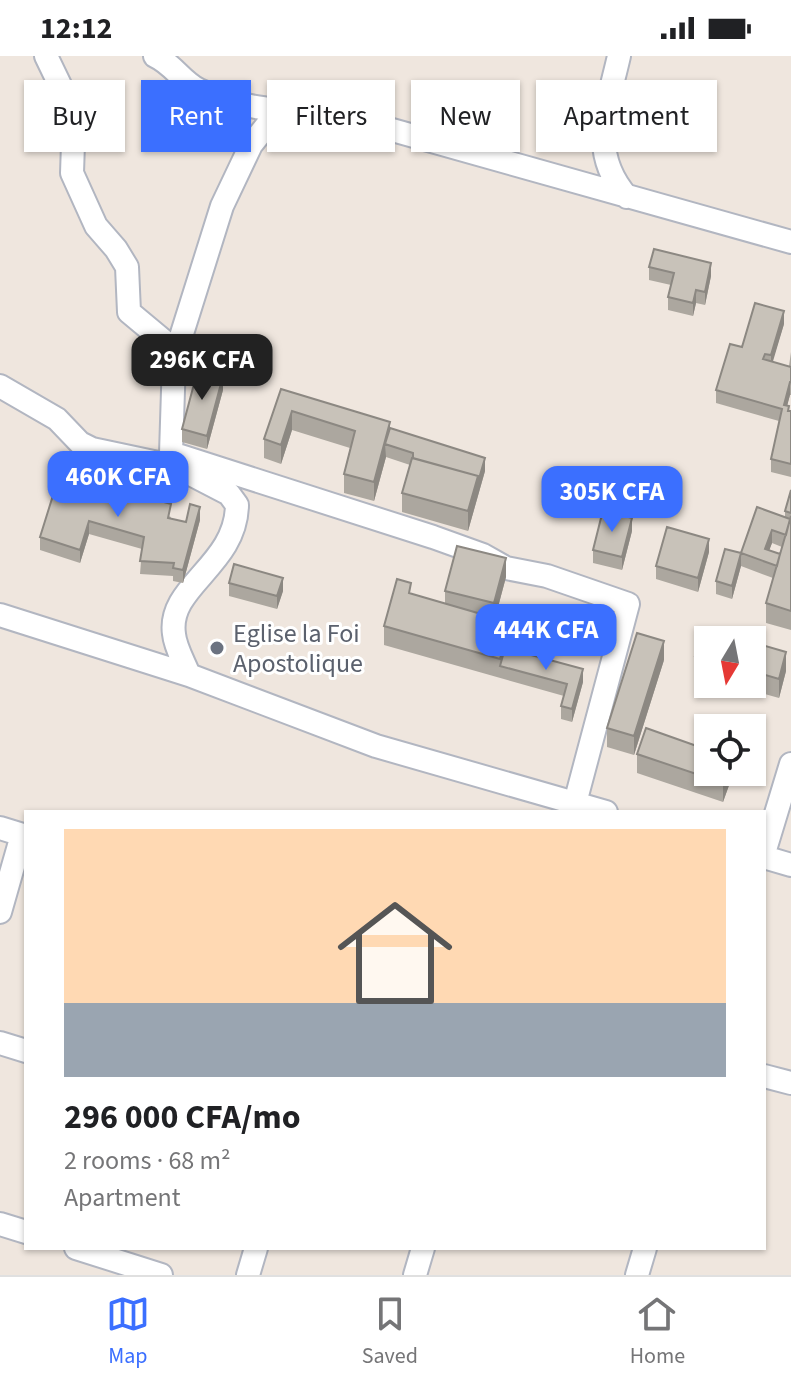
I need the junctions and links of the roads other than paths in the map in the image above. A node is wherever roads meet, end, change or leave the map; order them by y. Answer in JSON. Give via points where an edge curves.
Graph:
{"nodes":[{"id":1,"x":46,"y":56,"type":"edge"},
{"id":2,"x":155,"y":56,"type":"edge"},
{"id":3,"x":619,"y":56,"type":"edge"},
{"id":4,"x":267,"y":108,"type":"edge"},
{"id":5,"x":267,"y":125,"type":"edge"},
{"id":6,"x":395,"y":131,"type":"edge"},
{"id":7,"x":627,"y":197,"type":"junction"},
{"id":8,"x":791,"y":242,"type":"edge"},
{"id":9,"x":177,"y":352,"type":"junction"},
{"id":10,"x":0,"y":386,"type":"edge"},
{"id":11,"x":174,"y":460,"type":"junction"},
{"id":12,"x":0,"y":615,"type":"edge"},
{"id":13,"x":189,"y":675,"type":"junction"},
{"id":14,"x":791,"y":764,"type":"edge"},
{"id":15,"x":560,"y":804,"type":"edge"},
{"id":16,"x":594,"y":810,"type":"edge"},
{"id":17,"x":0,"y":828,"type":"edge"},
{"id":18,"x":24,"y":835,"type":"edge"},
{"id":19,"x":766,"y":848,"type":"edge"},
{"id":20,"x":766,"y":856,"type":"edge"},
{"id":21,"x":791,"y":865,"type":"edge"},
{"id":22,"x":0,"y":912,"type":"edge"},
{"id":23,"x":0,"y":1043,"type":"edge"},
{"id":24,"x":24,"y":1050,"type":"edge"},
{"id":25,"x":791,"y":1067,"type":"edge"},
{"id":26,"x":766,"y":1077,"type":"edge"},
{"id":27,"x":766,"y":1077,"type":"edge"},
{"id":28,"x":791,"y":1083,"type":"edge"},
{"id":29,"x":0,"y":1224,"type":"edge"},
{"id":30,"x":24,"y":1231,"type":"edge"},
{"id":31,"x":82,"y":1250,"type":"edge"},
{"id":32,"x":255,"y":1250,"type":"edge"},
{"id":33,"x":422,"y":1250,"type":"edge"},
{"id":34,"x":644,"y":1250,"type":"edge"},
{"id":35,"x":161,"y":1275,"type":"edge"},
{"id":36,"x":248,"y":1275,"type":"edge"},
{"id":37,"x":415,"y":1275,"type":"edge"},
{"id":38,"x":637,"y":1275,"type":"edge"}],
"edges":[{"from":1,"to":9,"type":"street","via":[[74,114],[72,173],[96,226],[127,267],[129,312]]},
{"from":2,"to":4,"type":"street","via":[[195,88]]},
{"from":3,"to":7,"type":"street","via":[[602,138],[611,179]]},
{"from":5,"to":9,"type":"street","via":[[251,145],[222,206]]},
{"from":6,"to":7,"type":"street"},
{"from":7,"to":8,"type":"street"},
{"from":9,"to":11,"type":"street"},
{"from":10,"to":11,"type":"street","via":[[57,419],[92,449]]},
{"from":11,"to":13,"type":"street","via":[[229,494],[237,505],[229,544],[197,577],[176,614],[173,633]]},
{"from":11,"to":15,"type":"street","via":[[433,537],[506,568],[628,604],[577,783]]},
{"from":12,"to":13,"type":"street"},
{"from":13,"to":15,"type":"street","via":[[376,746]]},
{"from":14,"to":19,"type":"street"},
{"from":15,"to":16,"type":"street"},
{"from":17,"to":18,"type":"street"},
{"from":18,"to":22,"type":"street"},
{"from":20,"to":21,"type":"street"},
{"from":23,"to":24,"type":"street"},
{"from":25,"to":26,"type":"street"},
{"from":27,"to":28,"type":"street"},
{"from":29,"to":30,"type":"street"},
{"from":31,"to":35,"type":"street"},
{"from":32,"to":36,"type":"street"},
{"from":33,"to":37,"type":"street"},
{"from":34,"to":38,"type":"street"}]}
